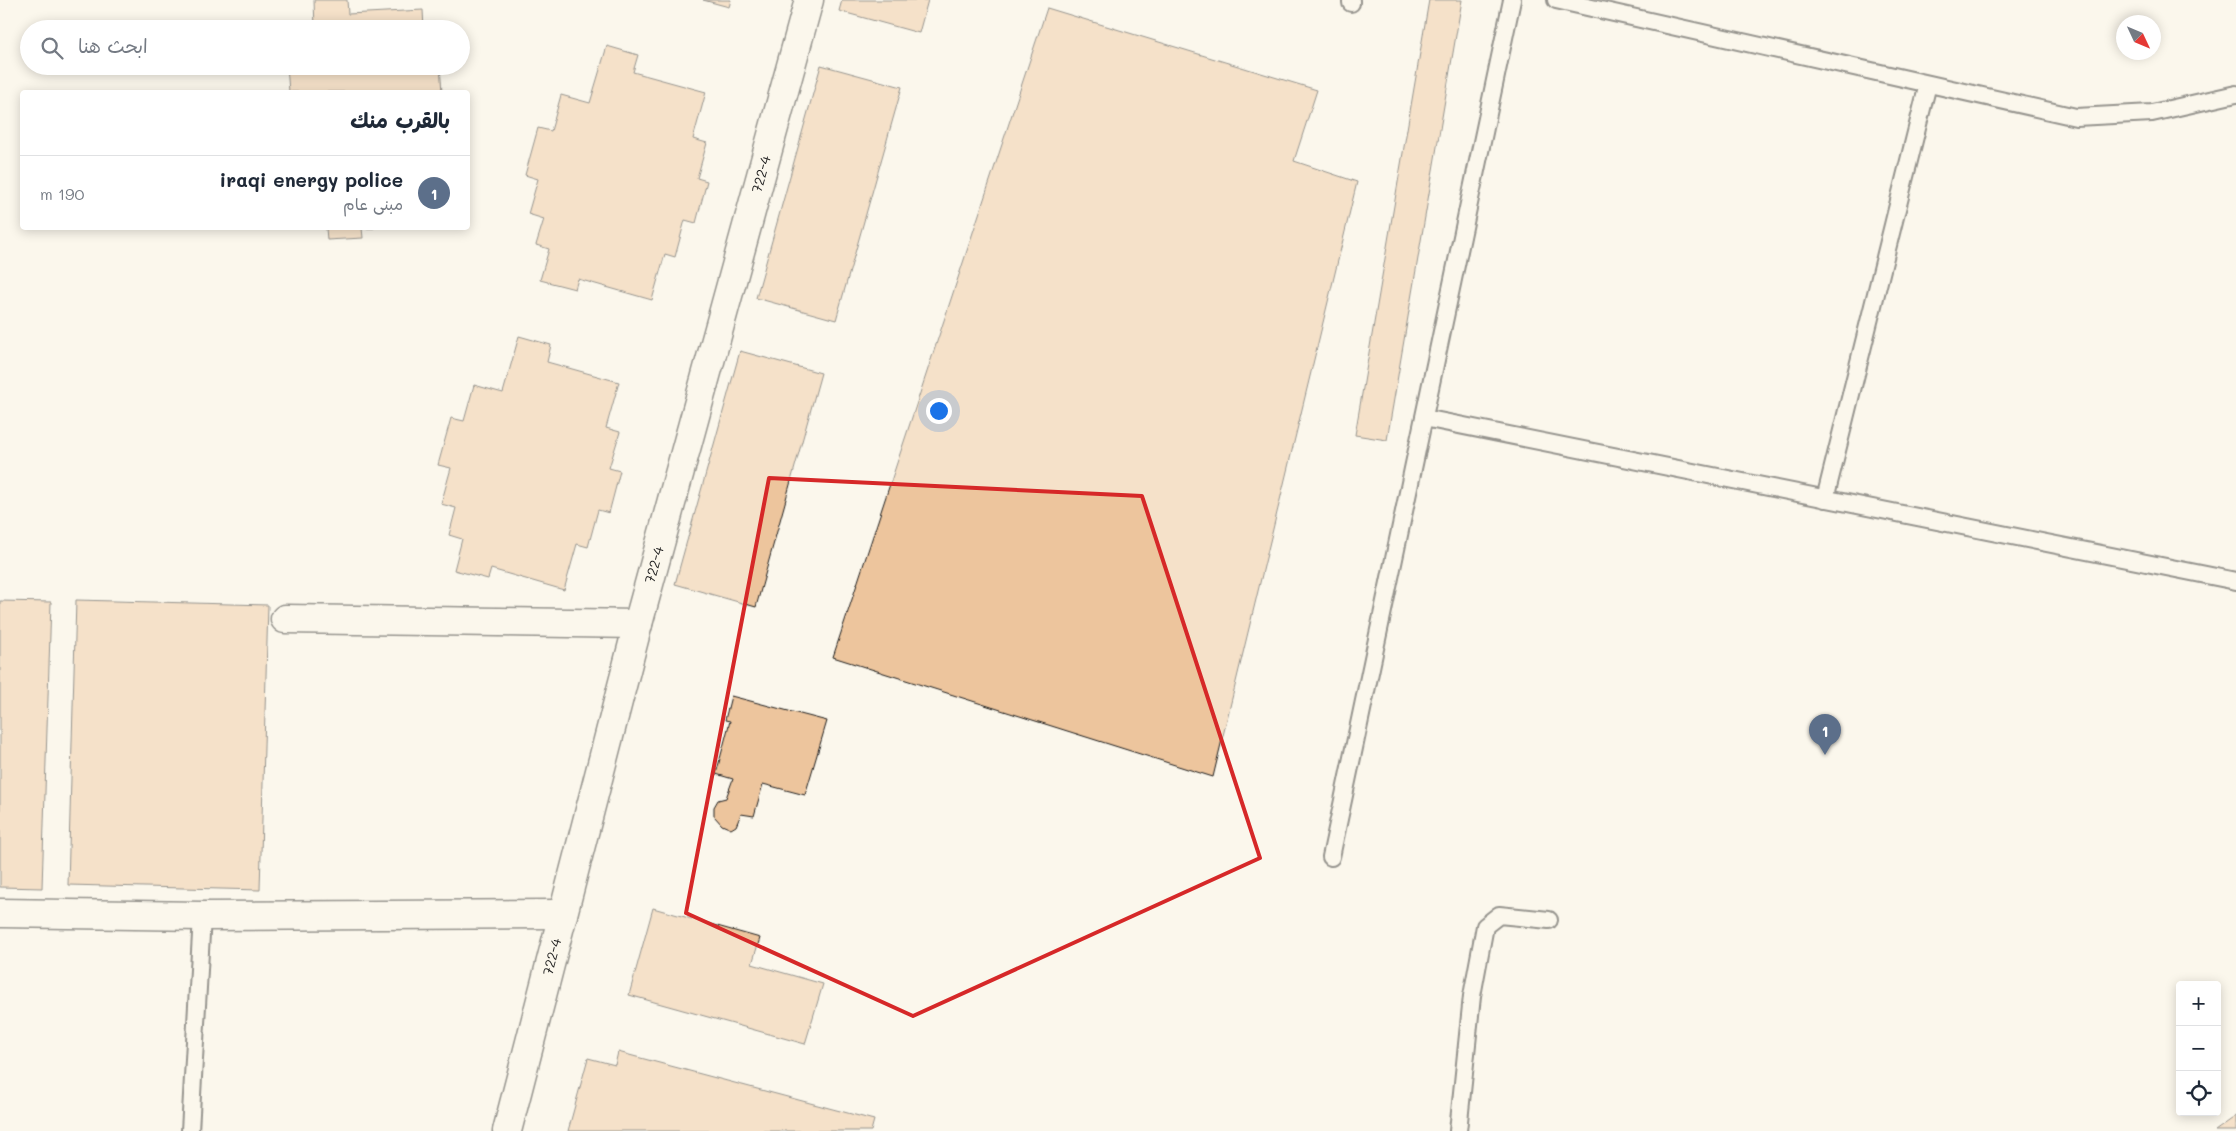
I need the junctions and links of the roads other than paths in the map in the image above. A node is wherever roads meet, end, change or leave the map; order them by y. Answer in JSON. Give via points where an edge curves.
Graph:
{"nodes":[{"id":1,"x":808,"y":0,"type":"edge"},
{"id":2,"x":1512,"y":0,"type":"edge"},
{"id":3,"x":1556,"y":0,"type":"edge"},
{"id":4,"x":1928,"y":84,"type":"junction"},
{"id":5,"x":2236,"y":94,"type":"edge"},
{"id":6,"x":1424,"y":418,"type":"junction"},
{"id":7,"x":1825,"y":499,"type":"junction"},
{"id":8,"x":2236,"y":581,"type":"edge"},
{"id":9,"x":285,"y":619,"type":"dead end"},
{"id":10,"x":638,"y":624,"type":"junction"},
{"id":11,"x":1331,"y":857,"type":"dead end"},
{"id":12,"x":0,"y":913,"type":"edge"},
{"id":13,"x":563,"y":914,"type":"junction"},
{"id":14,"x":202,"y":916,"type":"junction"},
{"id":15,"x":1549,"y":920,"type":"dead end"},
{"id":16,"x":190,"y":1131,"type":"edge"},
{"id":17,"x":507,"y":1131,"type":"edge"},
{"id":18,"x":1458,"y":1131,"type":"edge"}],
"edges":[{"from":1,"to":10,"type":"street","name":"722-4"},
{"from":2,"to":6,"type":"lane"},
{"from":3,"to":4,"type":"lane"},
{"from":4,"to":5,"type":"lane","via":[[2076,117],[2152,113]]},
{"from":4,"to":7,"type":"lane"},
{"from":6,"to":7,"type":"lane"},
{"from":6,"to":11,"type":"lane"},
{"from":7,"to":8,"type":"lane"},
{"from":9,"to":10,"type":"street"},
{"from":10,"to":13,"type":"street","name":"722-4"},
{"from":12,"to":14,"type":"street"},
{"from":13,"to":14,"type":"street"},
{"from":13,"to":17,"type":"street","name":"722-4"},
{"from":14,"to":16,"type":"lane"},
{"from":15,"to":18,"type":"lane","via":[[1499,915],[1485,926],[1472,996]]}]}
